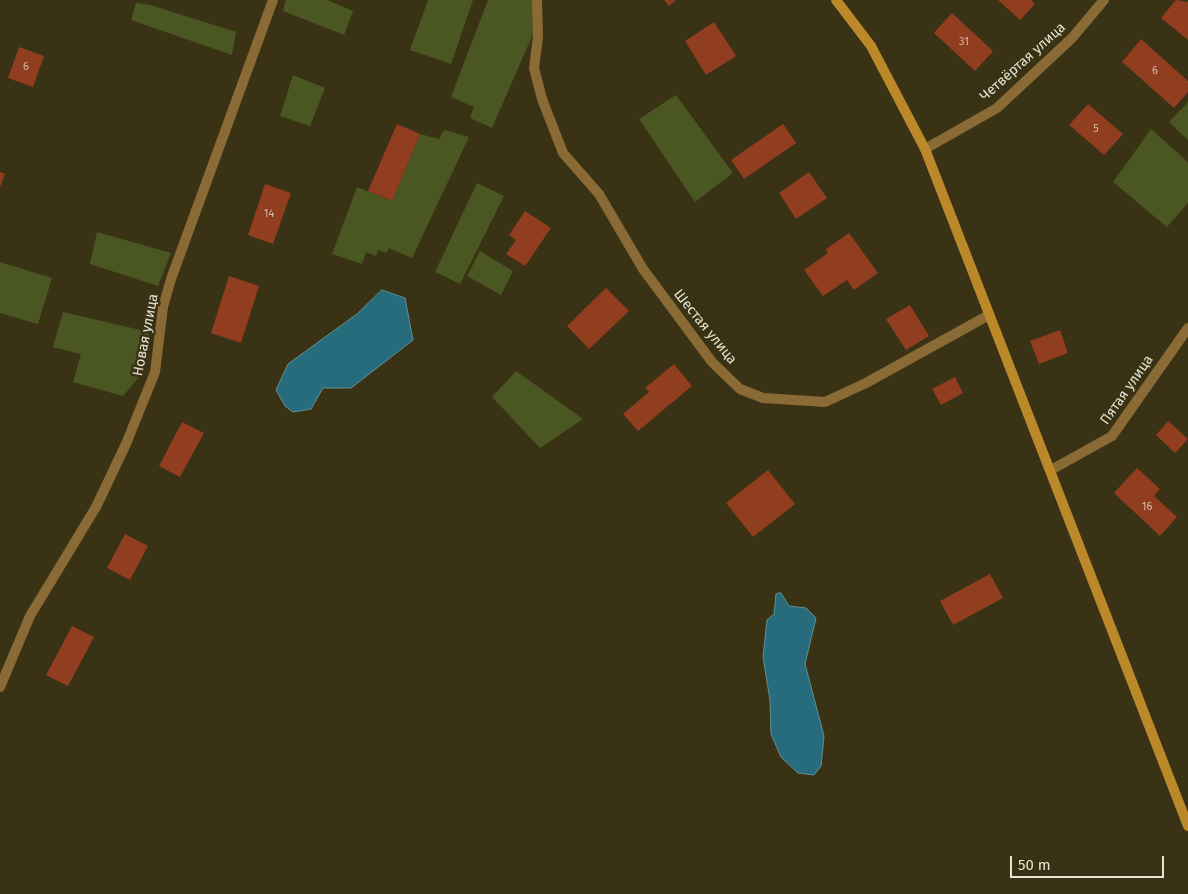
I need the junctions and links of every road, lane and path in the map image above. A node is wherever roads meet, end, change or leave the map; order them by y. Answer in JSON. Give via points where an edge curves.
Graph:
{"nodes":[{"id":1,"x":273,"y":0,"type":"edge"},
{"id":2,"x":537,"y":0,"type":"edge"},
{"id":3,"x":836,"y":0,"type":"edge"},
{"id":4,"x":1104,"y":0,"type":"edge"},
{"id":5,"x":925,"y":149,"type":"junction"},
{"id":6,"x":990,"y":315,"type":"junction"},
{"id":7,"x":1188,"y":328,"type":"edge"},
{"id":8,"x":1051,"y":470,"type":"junction"},
{"id":9,"x":0,"y":687,"type":"edge"},
{"id":10,"x":1188,"y":826,"type":"edge"}],
"edges":[{"from":1,"to":9,"type":"street","name":"Новая улица","via":[[163,307],[155,372],[96,507],[30,616]]},
{"from":2,"to":6,"type":"street","name":"Шестая улица","via":[[538,38],[534,68],[542,99],[564,153],[599,194],[643,269],[712,362],[740,389],[763,398],[825,402]]},
{"from":3,"to":5,"type":"street","via":[[871,46]]},
{"from":4,"to":5,"type":"street","name":"Четвёртая улица","via":[[1072,38],[997,108]]},
{"from":5,"to":6,"type":"street"},
{"from":6,"to":8,"type":"street"},
{"from":7,"to":8,"type":"street","name":"Пятая улица","via":[[1112,436]]},
{"from":8,"to":10,"type":"street"}]}
